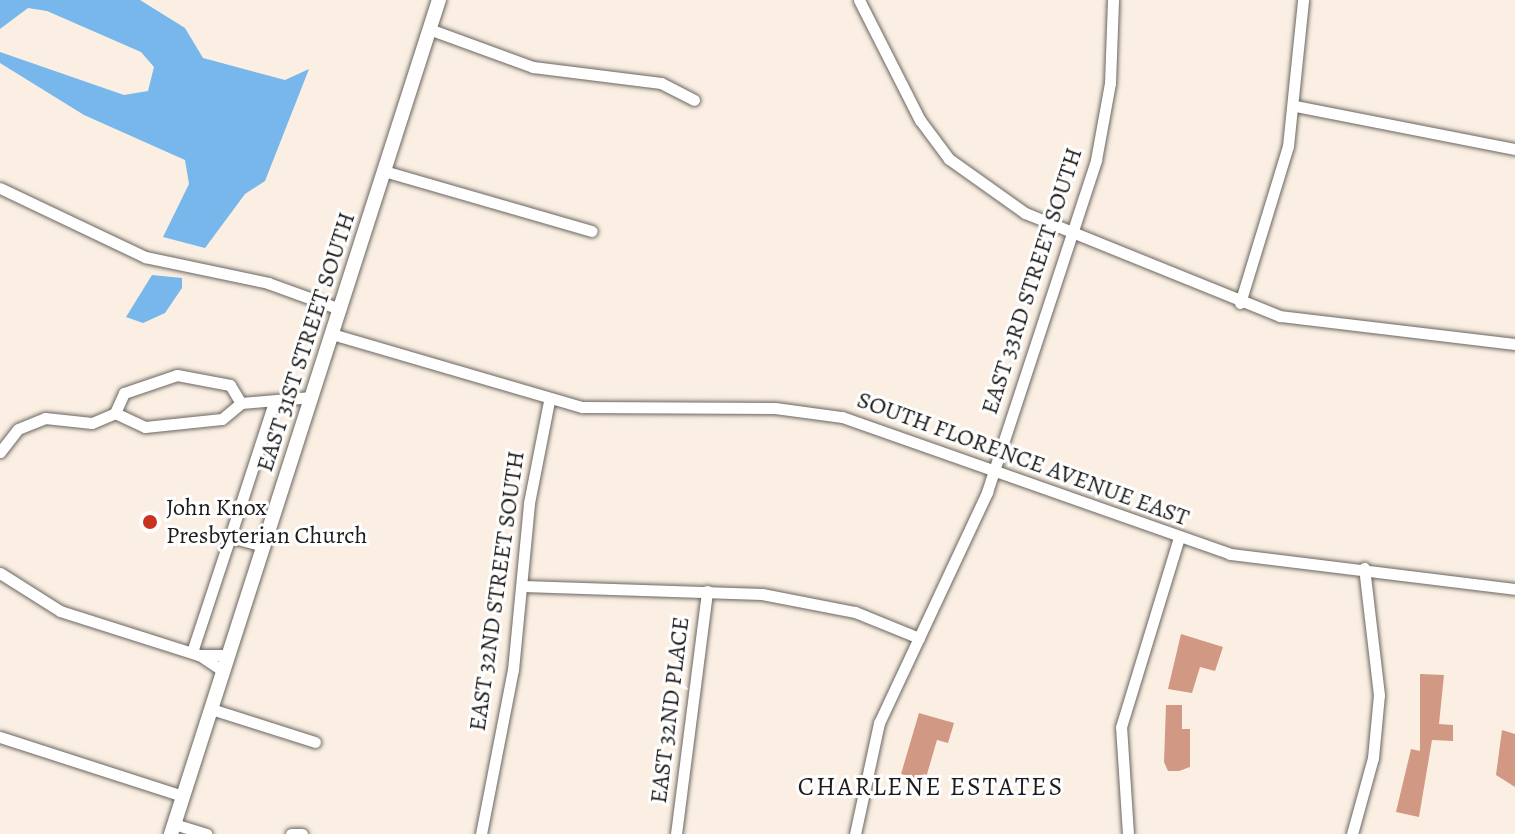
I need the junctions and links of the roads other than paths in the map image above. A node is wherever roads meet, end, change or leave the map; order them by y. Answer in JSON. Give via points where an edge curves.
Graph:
{"nodes":[{"id":1,"x":439,"y":0,"type":"edge"},
{"id":2,"x":859,"y":0,"type":"edge"},
{"id":3,"x":1113,"y":0,"type":"edge"},
{"id":4,"x":1303,"y":0,"type":"edge"},
{"id":5,"x":429,"y":29,"type":"junction"},
{"id":6,"x":694,"y":100,"type":"dead end"},
{"id":7,"x":1295,"y":106,"type":"junction"},
{"id":8,"x":1515,"y":149,"type":"edge"},
{"id":9,"x":384,"y":171,"type":"junction"},
{"id":10,"x":0,"y":188,"type":"edge"},
{"id":11,"x":592,"y":231,"type":"dead end"},
{"id":12,"x":1072,"y":231,"type":"junction"},
{"id":13,"x":1240,"y":303,"type":"junction"},
{"id":14,"x":340,"y":309,"type":"junction"},
{"id":15,"x":332,"y":334,"type":"junction"},
{"id":16,"x":1515,"y":344,"type":"edge"},
{"id":17,"x":312,"y":397,"type":"junction"},
{"id":18,"x":549,"y":401,"type":"junction"},
{"id":19,"x":274,"y":402,"type":"junction"},
{"id":20,"x":241,"y":403,"type":"junction"},
{"id":21,"x":115,"y":413,"type":"junction"},
{"id":22,"x":0,"y":452,"type":"edge"},
{"id":23,"x":994,"y":469,"type":"junction"},
{"id":24,"x":230,"y":537,"type":"junction"},
{"id":25,"x":1178,"y":540,"type":"junction"},
{"id":26,"x":263,"y":546,"type":"junction"},
{"id":27,"x":1364,"y":568,"type":"junction"},
{"id":28,"x":0,"y":573,"type":"edge"},
{"id":29,"x":523,"y":586,"type":"junction"},
{"id":30,"x":1515,"y":589,"type":"edge"},
{"id":31,"x":707,"y":591,"type":"junction"},
{"id":32,"x":919,"y":638,"type":"junction"},
{"id":33,"x":196,"y":654,"type":"junction"},
{"id":34,"x":228,"y":655,"type":"junction"},
{"id":35,"x":223,"y":671,"type":"junction"},
{"id":36,"x":211,"y":709,"type":"junction"},
{"id":37,"x":0,"y":737,"type":"edge"},
{"id":38,"x":315,"y":742,"type":"dead end"},
{"id":39,"x":183,"y":796,"type":"junction"},
{"id":40,"x":172,"y":829,"type":"edge"},
{"id":41,"x":206,"y":834,"type":"edge"},
{"id":42,"x":291,"y":834,"type":"edge"},
{"id":43,"x":302,"y":834,"type":"edge"},
{"id":44,"x":481,"y":834,"type":"edge"},
{"id":45,"x":676,"y":834,"type":"edge"},
{"id":46,"x":855,"y":834,"type":"edge"},
{"id":47,"x":1128,"y":834,"type":"edge"},
{"id":48,"x":1352,"y":834,"type":"edge"}],
"edges":[{"from":1,"to":5,"type":"main road","name":"EAST 31ST STREET SOUTH"},
{"from":2,"to":12,"type":"street","via":[[920,120],[949,159],[1002,201]]},
{"from":3,"to":12,"type":"street","name":"EAST 33RD STREET SOUTH","via":[[1104,123]]},
{"from":4,"to":7,"type":"street"},
{"from":5,"to":6,"type":"street","via":[[533,67],[661,83]]},
{"from":5,"to":9,"type":"main road","name":"EAST 31ST STREET SOUTH"},
{"from":7,"to":8,"type":"street"},
{"from":7,"to":13,"type":"street"},
{"from":9,"to":11,"type":"street"},
{"from":9,"to":14,"type":"main road","name":"EAST 31ST STREET SOUTH"},
{"from":10,"to":14,"type":"street","via":[[145,257],[268,283]]},
{"from":12,"to":13,"type":"street"},
{"from":12,"to":23,"type":"street","name":"EAST 33RD STREET SOUTH"},
{"from":13,"to":16,"type":"street","via":[[1340,328]]},
{"from":14,"to":15,"type":"main road","name":"EAST 31ST STREET SOUTH"},
{"from":15,"to":17,"type":"main road","name":"EAST 31ST STREET SOUTH"},
{"from":15,"to":18,"type":"street","name":"SOUTH FLORENCE AVENUE EAST"},
{"from":17,"to":19,"type":"street"},
{"from":17,"to":26,"type":"main road","name":"EAST 31ST STREET SOUTH"},
{"from":18,"to":23,"type":"street","name":"SOUTH FLORENCE AVENUE EAST","via":[[636,412],[808,410]]},
{"from":18,"to":29,"type":"street","name":"EAST 32ND STREET SOUTH","via":[[529,503]]},
{"from":19,"to":20,"type":"street"},
{"from":19,"to":24,"type":"street"},
{"from":20,"to":21,"type":"street","via":[[222,419],[145,427]]},
{"from":20,"to":21,"type":"street","via":[[230,385],[177,375],[124,393]]},
{"from":21,"to":22,"type":"street","via":[[92,423],[45,418],[18,429]]},
{"from":23,"to":25,"type":"street","name":"SOUTH FLORENCE AVENUE EAST"},
{"from":23,"to":32,"type":"street","name":"EAST 33RD STREET SOUTH"},
{"from":24,"to":26,"type":"street"},
{"from":24,"to":33,"type":"street"},
{"from":25,"to":27,"type":"street","name":"SOUTH FLORENCE AVENUE EAST","via":[[1270,560]]},
{"from":25,"to":47,"type":"street","via":[[1121,727]]},
{"from":26,"to":34,"type":"main road","name":"EAST 31ST STREET SOUTH"},
{"from":27,"to":30,"type":"street","name":"SOUTH FLORENCE AVENUE EAST"},
{"from":27,"to":48,"type":"street","via":[[1379,695],[1373,758]]},
{"from":28,"to":33,"type":"street","via":[[60,611]]},
{"from":29,"to":31,"type":"street"},
{"from":29,"to":44,"type":"street","name":"EAST 32ND STREET SOUTH"},
{"from":31,"to":32,"type":"street","via":[[810,601]]},
{"from":31,"to":45,"type":"street","name":"EAST 32ND PLACE"},
{"from":32,"to":46,"type":"street","name":"EAST 33RD STREET SOUTH","via":[[879,723]]},
{"from":33,"to":34,"type":"street"},
{"from":33,"to":35,"type":"street"},
{"from":34,"to":35,"type":"main road","name":"EAST 31ST STREET SOUTH"},
{"from":35,"to":36,"type":"main road","name":"EAST 31ST STREET SOUTH"},
{"from":36,"to":38,"type":"street"},
{"from":36,"to":39,"type":"main road","name":"EAST 31ST STREET SOUTH"},
{"from":37,"to":39,"type":"street"},
{"from":39,"to":40,"type":"main road","name":"EAST 31ST STREET SOUTH"},
{"from":40,"to":41,"type":"street"},
{"from":42,"to":43,"type":"street"}]}
